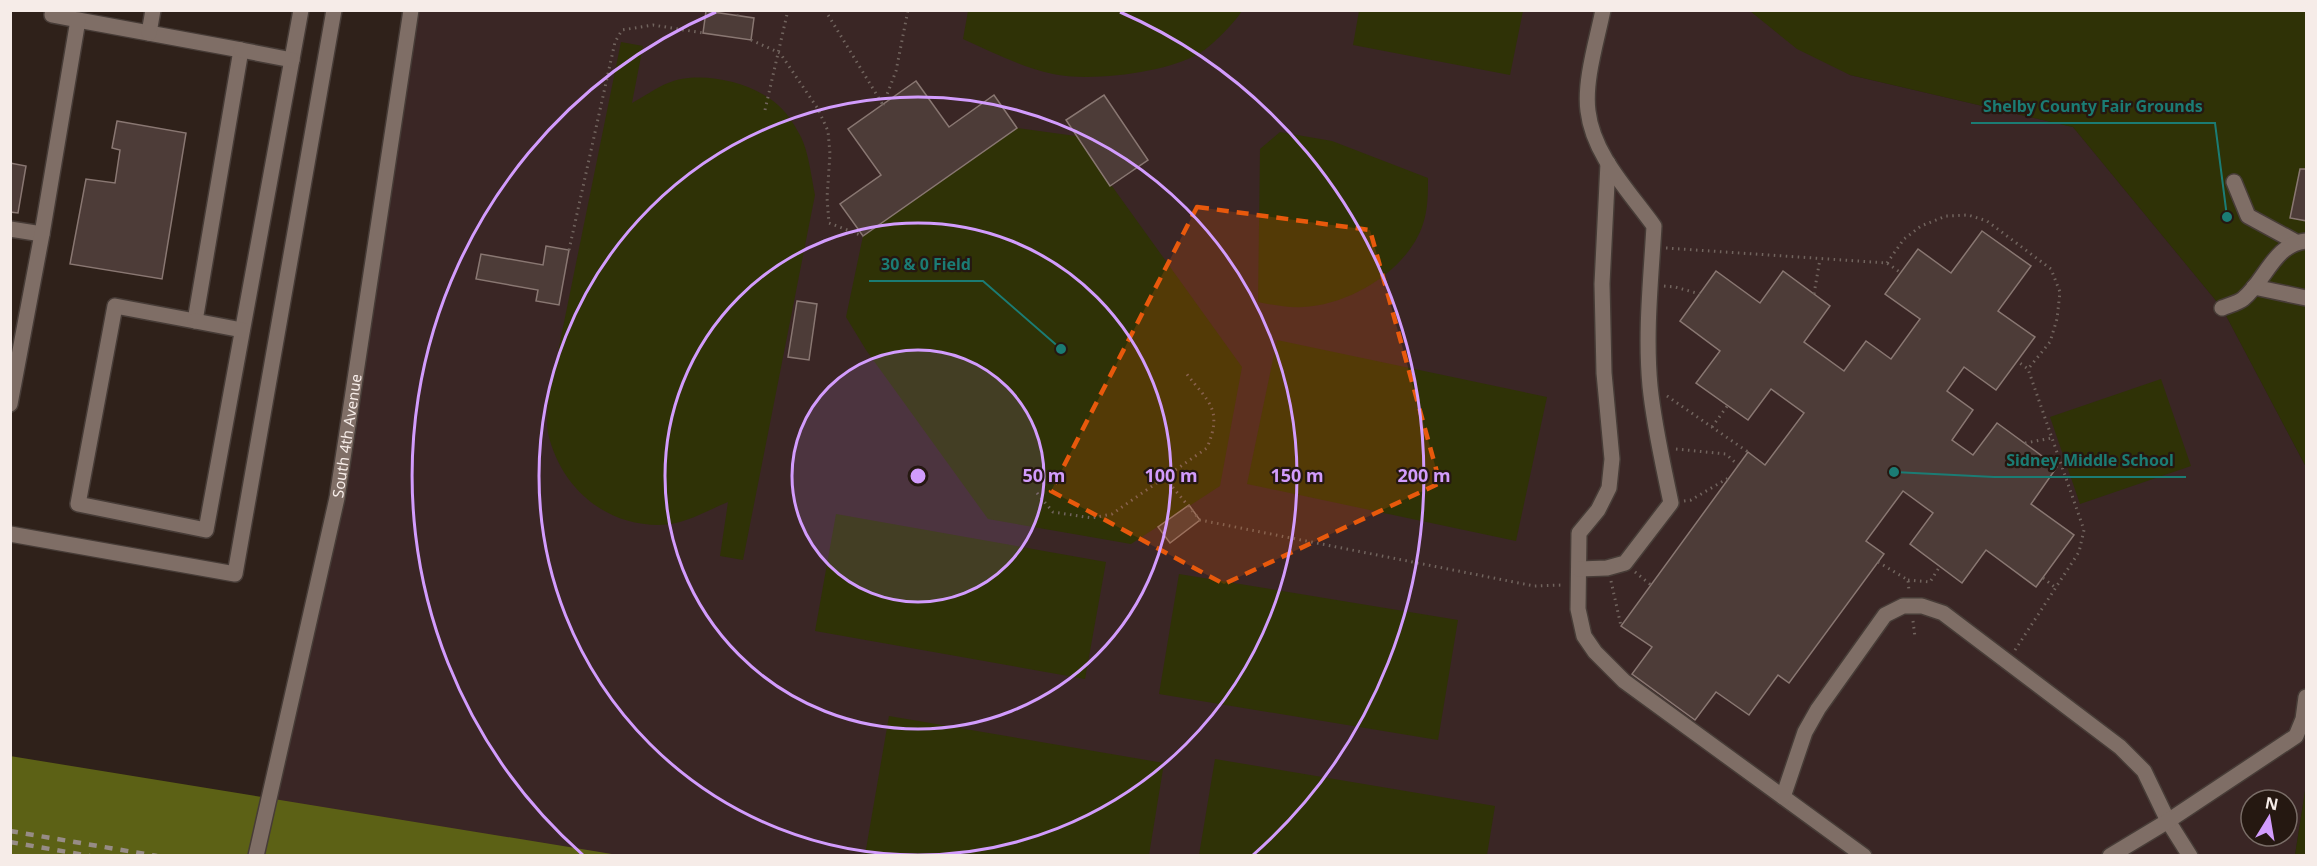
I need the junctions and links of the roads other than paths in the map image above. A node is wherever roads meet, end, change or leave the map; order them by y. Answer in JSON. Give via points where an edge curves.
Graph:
{"nodes":[{"id":1,"x":52,"y":10,"type":"edge"},
{"id":2,"x":153,"y":10,"type":"edge"},
{"id":3,"x":301,"y":10,"type":"edge"},
{"id":4,"x":334,"y":10,"type":"edge"},
{"id":5,"x":411,"y":10,"type":"edge"},
{"id":6,"x":1603,"y":10,"type":"edge"},
{"id":7,"x":78,"y":20,"type":"junction"},
{"id":8,"x":149,"y":33,"type":"junction"},
{"id":9,"x":241,"y":50,"type":"junction"},
{"id":10,"x":292,"y":60,"type":"junction"},
{"id":11,"x":1608,"y":163,"type":"junction"},
{"id":12,"x":2234,"y":182,"type":"dead end"},
{"id":13,"x":10,"y":229,"type":"edge"},
{"id":14,"x":42,"y":234,"type":"junction"},
{"id":15,"x":2301,"y":241,"type":"edge"},
{"id":16,"x":2254,"y":287,"type":"junction"},
{"id":17,"x":2307,"y":298,"type":"edge"},
{"id":18,"x":2222,"y":308,"type":"dead end"},
{"id":19,"x":195,"y":321,"type":"junction"},
{"id":20,"x":242,"y":330,"type":"junction"},
{"id":21,"x":10,"y":404,"type":"edge"},
{"id":22,"x":10,"y":534,"type":"edge"},
{"id":23,"x":1579,"y":569,"type":"junction"},
{"id":24,"x":2307,"y":697,"type":"edge"},
{"id":25,"x":1784,"y":797,"type":"junction"},
{"id":26,"x":2168,"y":820,"type":"junction"},
{"id":27,"x":256,"y":855,"type":"edge"},
{"id":28,"x":1864,"y":855,"type":"edge"},
{"id":29,"x":2110,"y":855,"type":"edge"},
{"id":30,"x":2190,"y":855,"type":"edge"}],
"edges":[{"from":1,"to":7,"type":"street","via":[[52,15]]},
{"from":2,"to":8,"type":"street"},
{"from":3,"to":10,"type":"street"},
{"from":4,"to":22,"type":"street","via":[[235,574]]},
{"from":5,"to":27,"type":"street","name":"South 4th Avenue","via":[[337,498]]},
{"from":6,"to":11,"type":"street","via":[[1587,109]]},
{"from":7,"to":8,"type":"street"},
{"from":7,"to":14,"type":"street"},
{"from":8,"to":9,"type":"street"},
{"from":9,"to":10,"type":"street"},
{"from":9,"to":19,"type":"street"},
{"from":10,"to":20,"type":"street"},
{"from":11,"to":23,"type":"street","via":[[1602,295],[1612,459],[1609,488],[1598,510],[1579,533]]},
{"from":11,"to":23,"type":"street","via":[[1654,226],[1648,310],[1650,385],[1671,503],[1625,563]]},
{"from":12,"to":15,"type":"street","via":[[2248,216]]},
{"from":13,"to":14,"type":"street"},
{"from":14,"to":21,"type":"street"},
{"from":15,"to":16,"type":"street","via":[[2283,249]]},
{"from":16,"to":17,"type":"street"},
{"from":16,"to":18,"type":"street","via":[[2242,300]]},
{"from":19,"to":20,"type":"street"},
{"from":19,"to":20,"type":"street","via":[[115,306],[78,504],[206,530]]},
{"from":23,"to":25,"type":"street","via":[[1578,609],[1584,636],[1595,652],[1624,681]]},
{"from":24,"to":26,"type":"street","via":[[2296,736]]},
{"from":25,"to":26,"type":"street","via":[[1805,732],[1885,615],[1903,606],[1922,606],[1943,613],[2120,747],[2144,771]]},
{"from":25,"to":28,"type":"street"},
{"from":26,"to":29,"type":"street"},
{"from":26,"to":30,"type":"street"}]}
